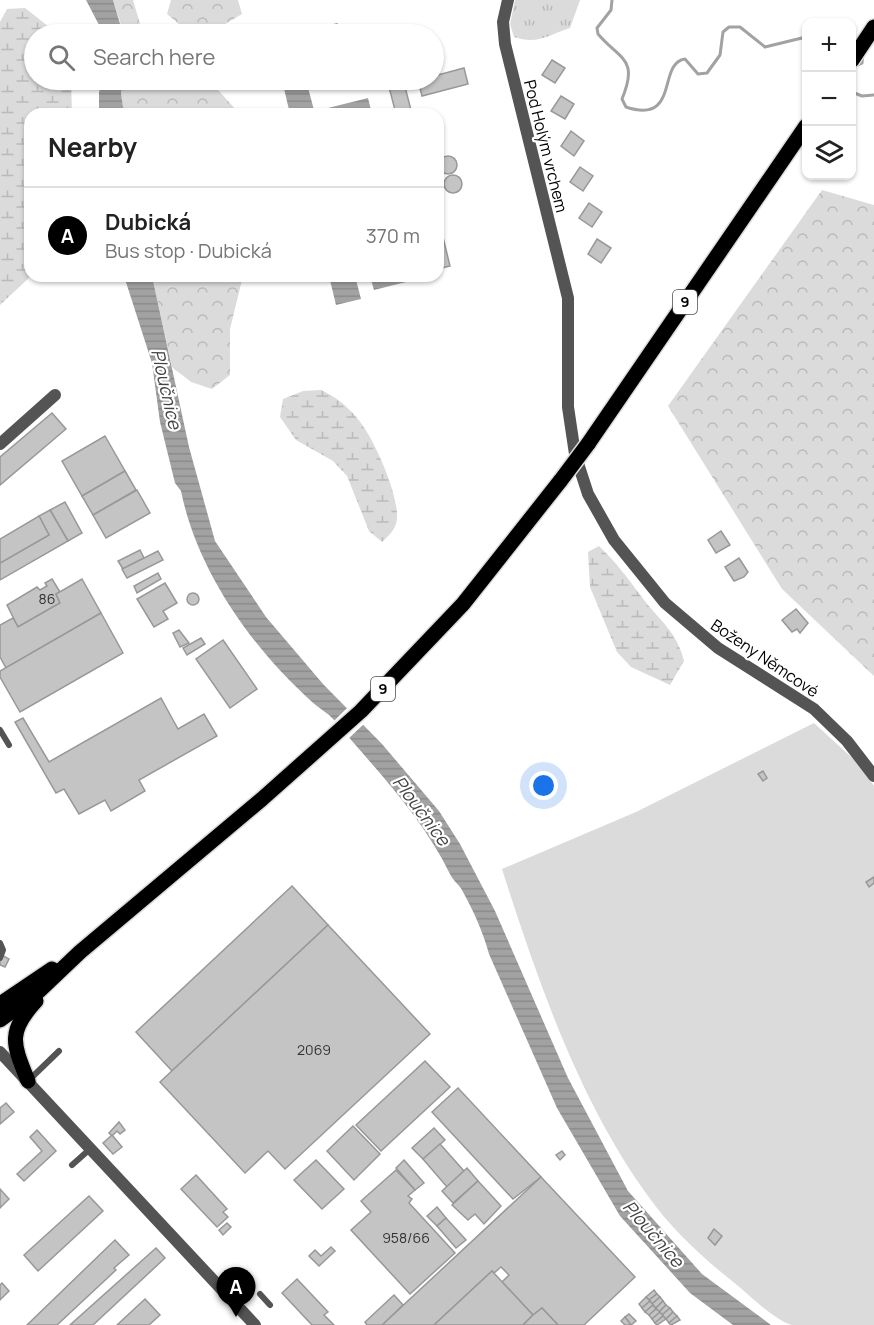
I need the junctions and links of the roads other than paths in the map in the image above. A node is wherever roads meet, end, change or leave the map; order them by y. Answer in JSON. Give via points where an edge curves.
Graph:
{"nodes":[{"id":1,"x":508,"y":0,"type":"edge"},
{"id":2,"x":874,"y":27,"type":"edge"},
{"id":3,"x":856,"y":54,"type":"edge"},
{"id":4,"x":802,"y":133,"type":"edge"},
{"id":5,"x":568,"y":298,"type":"joint"},
{"id":6,"x":55,"y":395,"type":"dead end"},
{"id":7,"x":0,"y":444,"type":"edge"},
{"id":8,"x":0,"y":730,"type":"edge"},
{"id":9,"x":9,"y":745,"type":"dead end"},
{"id":10,"x":874,"y":776,"type":"edge"},
{"id":11,"x":0,"y":943,"type":"edge"},
{"id":12,"x":80,"y":952,"type":"junction"},
{"id":13,"x":0,"y":958,"type":"edge"},
{"id":14,"x":0,"y":1004,"type":"edge"},
{"id":15,"x":0,"y":1020,"type":"edge"},
{"id":16,"x":0,"y":1052,"type":"edge"},
{"id":17,"x":59,"y":1052,"type":"dead end"},
{"id":18,"x":28,"y":1081,"type":"junction"},
{"id":19,"x":90,"y":1148,"type":"junction"},
{"id":20,"x":72,"y":1165,"type":"dead end"},
{"id":21,"x":260,"y":1294,"type":"dead end"},
{"id":22,"x":270,"y":1305,"type":"dead end"},
{"id":23,"x":255,"y":1325,"type":"edge"}],
"edges":[{"from":1,"to":5,"type":"street","name":"Pod Holým vrchem","via":[[503,22],[505,44]]},
{"from":2,"to":3,"type":"main road"},
{"from":4,"to":12,"type":"main road","number":"9","bridge":true,"via":[[588,444],[518,538],[430,641],[361,711]]},
{"from":5,"to":10,"type":"street","name":"Boženy Němcové","via":[[567,388],[572,438],[580,473],[602,521],[632,565],[692,628],[814,709],[847,741]]},
{"from":6,"to":7,"type":"street"},
{"from":8,"to":9,"type":"lane"},
{"from":11,"to":13,"type":"lane"},
{"from":12,"to":14,"type":"main road","number":"9"},
{"from":12,"to":15,"type":"main road","number":"9","via":[[39,991]]},
{"from":12,"to":18,"type":"main road","via":[[27,1010],[16,1028],[15,1049]]},
{"from":16,"to":18,"type":"street"},
{"from":17,"to":18,"type":"lane"},
{"from":18,"to":19,"type":"street"},
{"from":19,"to":20,"type":"lane"},
{"from":19,"to":23,"type":"street"},
{"from":21,"to":22,"type":"lane"}]}
